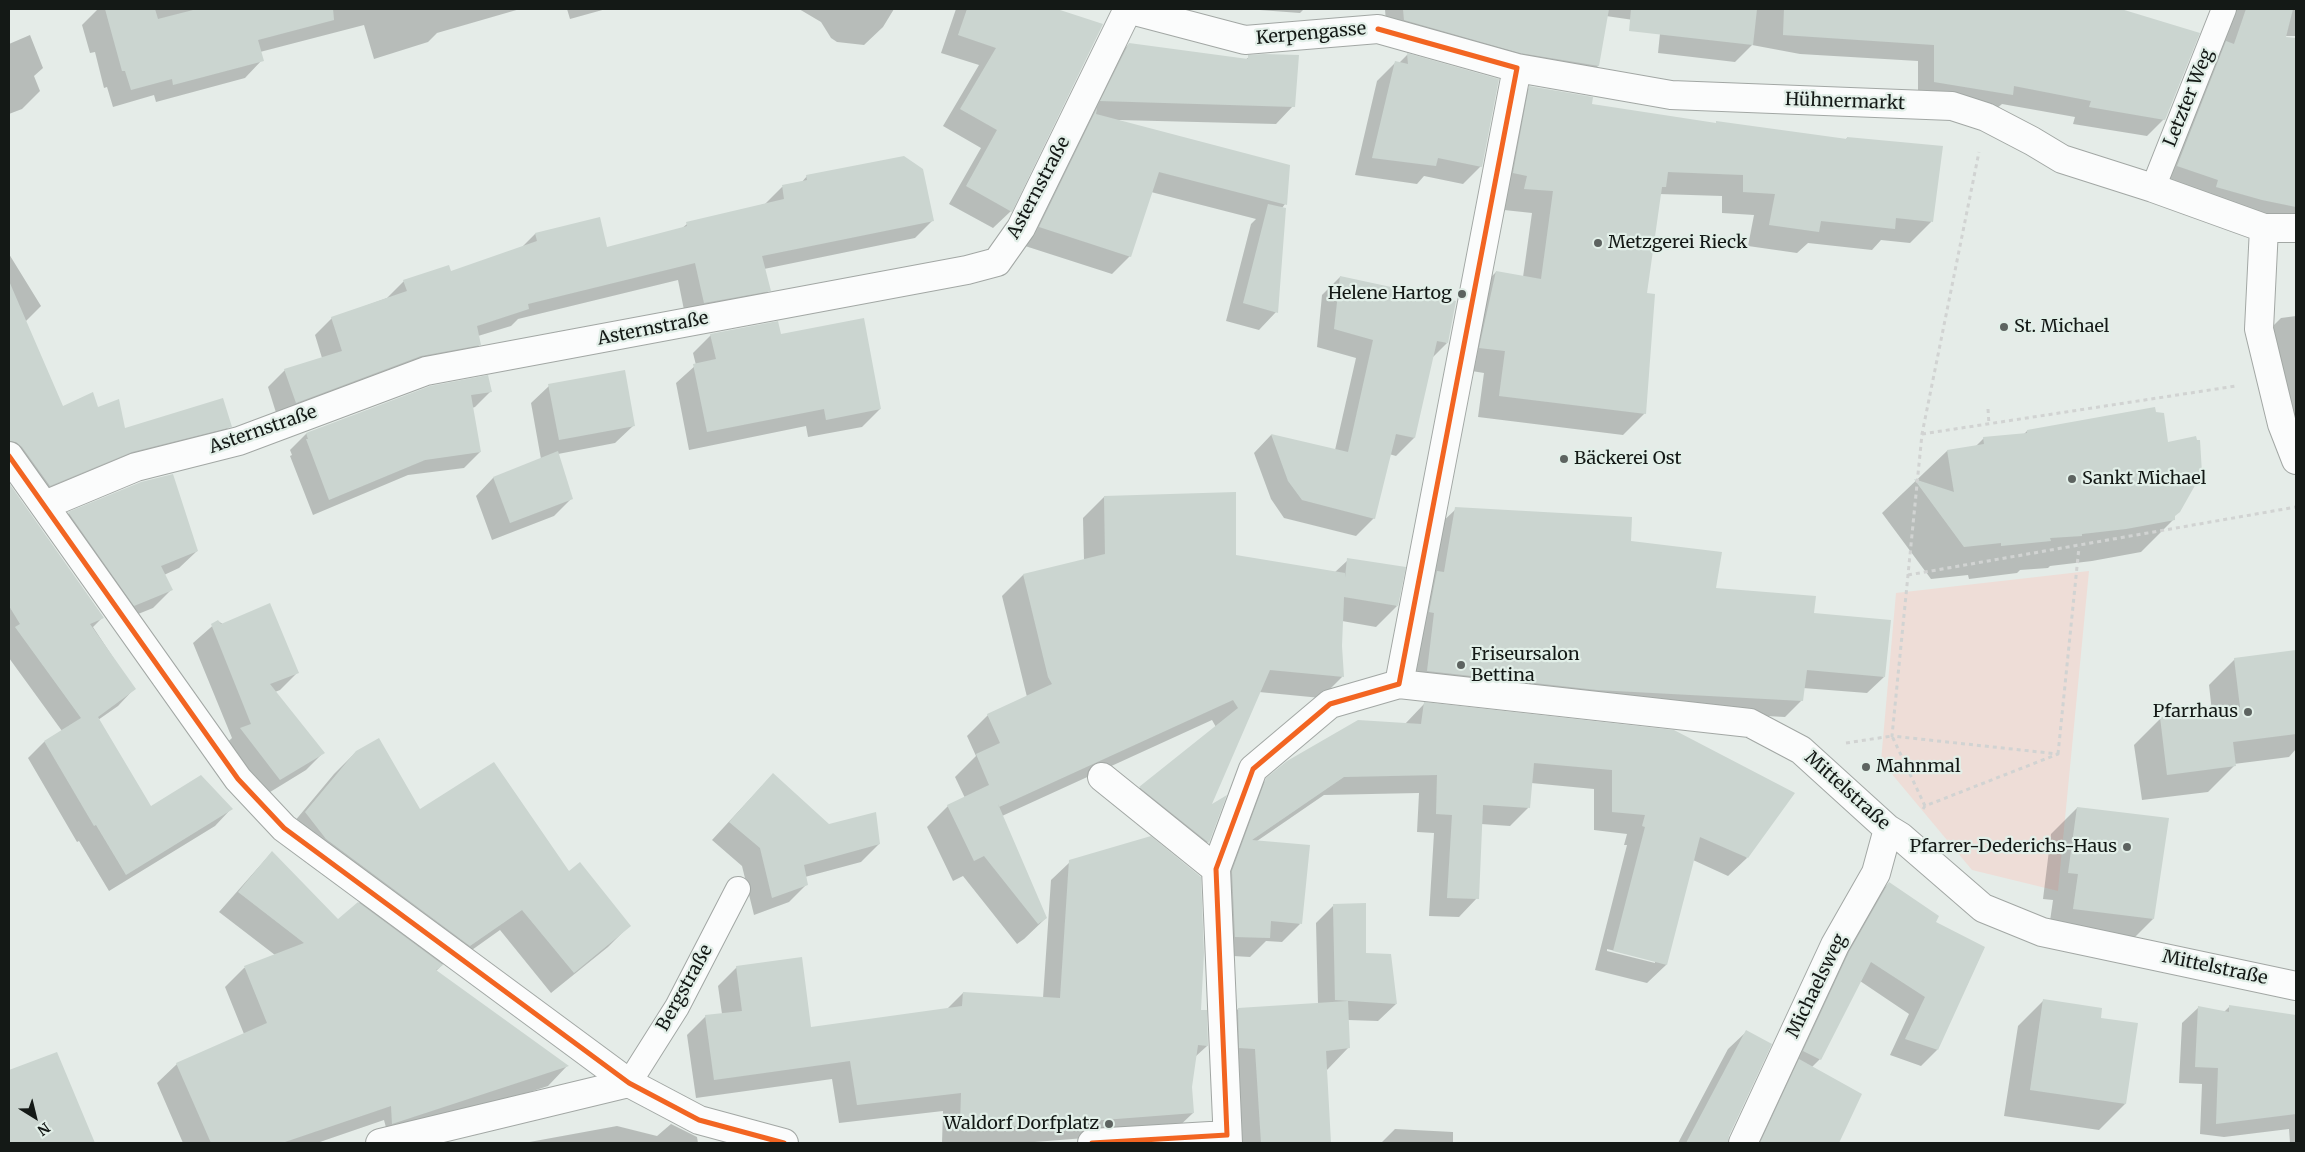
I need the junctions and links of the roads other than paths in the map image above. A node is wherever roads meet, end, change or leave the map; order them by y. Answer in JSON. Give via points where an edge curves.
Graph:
{"nodes":[{"id":1,"x":1128,"y":9,"type":"edge"},
{"id":2,"x":2224,"y":9,"type":"edge"},
{"id":3,"x":1379,"y":19,"type":"edge"},
{"id":4,"x":1517,"y":68,"type":"junction"},
{"id":5,"x":2153,"y":188,"type":"junction"},
{"id":6,"x":2264,"y":228,"type":"junction"},
{"id":7,"x":2296,"y":228,"type":"edge"},
{"id":8,"x":9,"y":456,"type":"edge"},
{"id":9,"x":2296,"y":460,"type":"edge"},
{"id":10,"x":45,"y":505,"type":"junction"},
{"id":11,"x":1399,"y":684,"type":"junction"},
{"id":12,"x":1102,"y":777,"type":"dead end"},
{"id":13,"x":1888,"y":829,"type":"junction"},
{"id":14,"x":1216,"y":869,"type":"junction"},
{"id":15,"x":738,"y":889,"type":"dead end"},
{"id":16,"x":2296,"y":986,"type":"edge"},
{"id":17,"x":629,"y":1084,"type":"junction"},
{"id":18,"x":1228,"y":1139,"type":"edge"},
{"id":19,"x":397,"y":1142,"type":"edge"},
{"id":20,"x":784,"y":1143,"type":"edge"},
{"id":21,"x":1092,"y":1143,"type":"edge"},
{"id":22,"x":1743,"y":1143,"type":"edge"}],
"edges":[{"from":1,"to":3,"type":"street","name":"Kerpengasse","via":[[1245,40]]},
{"from":1,"to":10,"type":"street","name":"Asternstraße","via":[[1021,228],[997,262],[426,371],[239,441],[136,467]]},
{"from":2,"to":5,"type":"lane","name":"Letzter Weg"},
{"from":3,"to":4,"type":"street","name":"Hühnermarkt"},
{"from":4,"to":5,"type":"street","name":"Hühnermarkt","via":[[1671,95],[1952,106],[1986,117],[2062,159]]},
{"from":4,"to":11,"type":"street"},
{"from":5,"to":6,"type":"street","name":"Hühnermarkt"},
{"from":6,"to":7,"type":"street","name":"Hühnermarkt"},
{"from":6,"to":9,"type":"street","via":[[2259,329],[2282,424]]},
{"from":8,"to":10,"type":"street"},
{"from":10,"to":17,"type":"street","via":[[238,779],[284,828]]},
{"from":11,"to":13,"type":"street","name":"Mittelstraße","via":[[1750,723],[1801,750]]},
{"from":11,"to":14,"type":"street","via":[[1330,704],[1253,770]]},
{"from":12,"to":14,"type":"street"},
{"from":13,"to":16,"type":"street","name":"Mittelstraße","via":[[1983,908],[2042,932]]},
{"from":13,"to":22,"type":"street","name":"Michaelsweg","via":[[1876,874],[1835,944]]},
{"from":14,"to":18,"type":"street"},
{"from":15,"to":17,"type":"lane","name":"Bergstraße","via":[[677,1007]]},
{"from":17,"to":19,"type":"street"},
{"from":17,"to":20,"type":"street","via":[[699,1120]]},
{"from":18,"to":21,"type":"street"}]}
